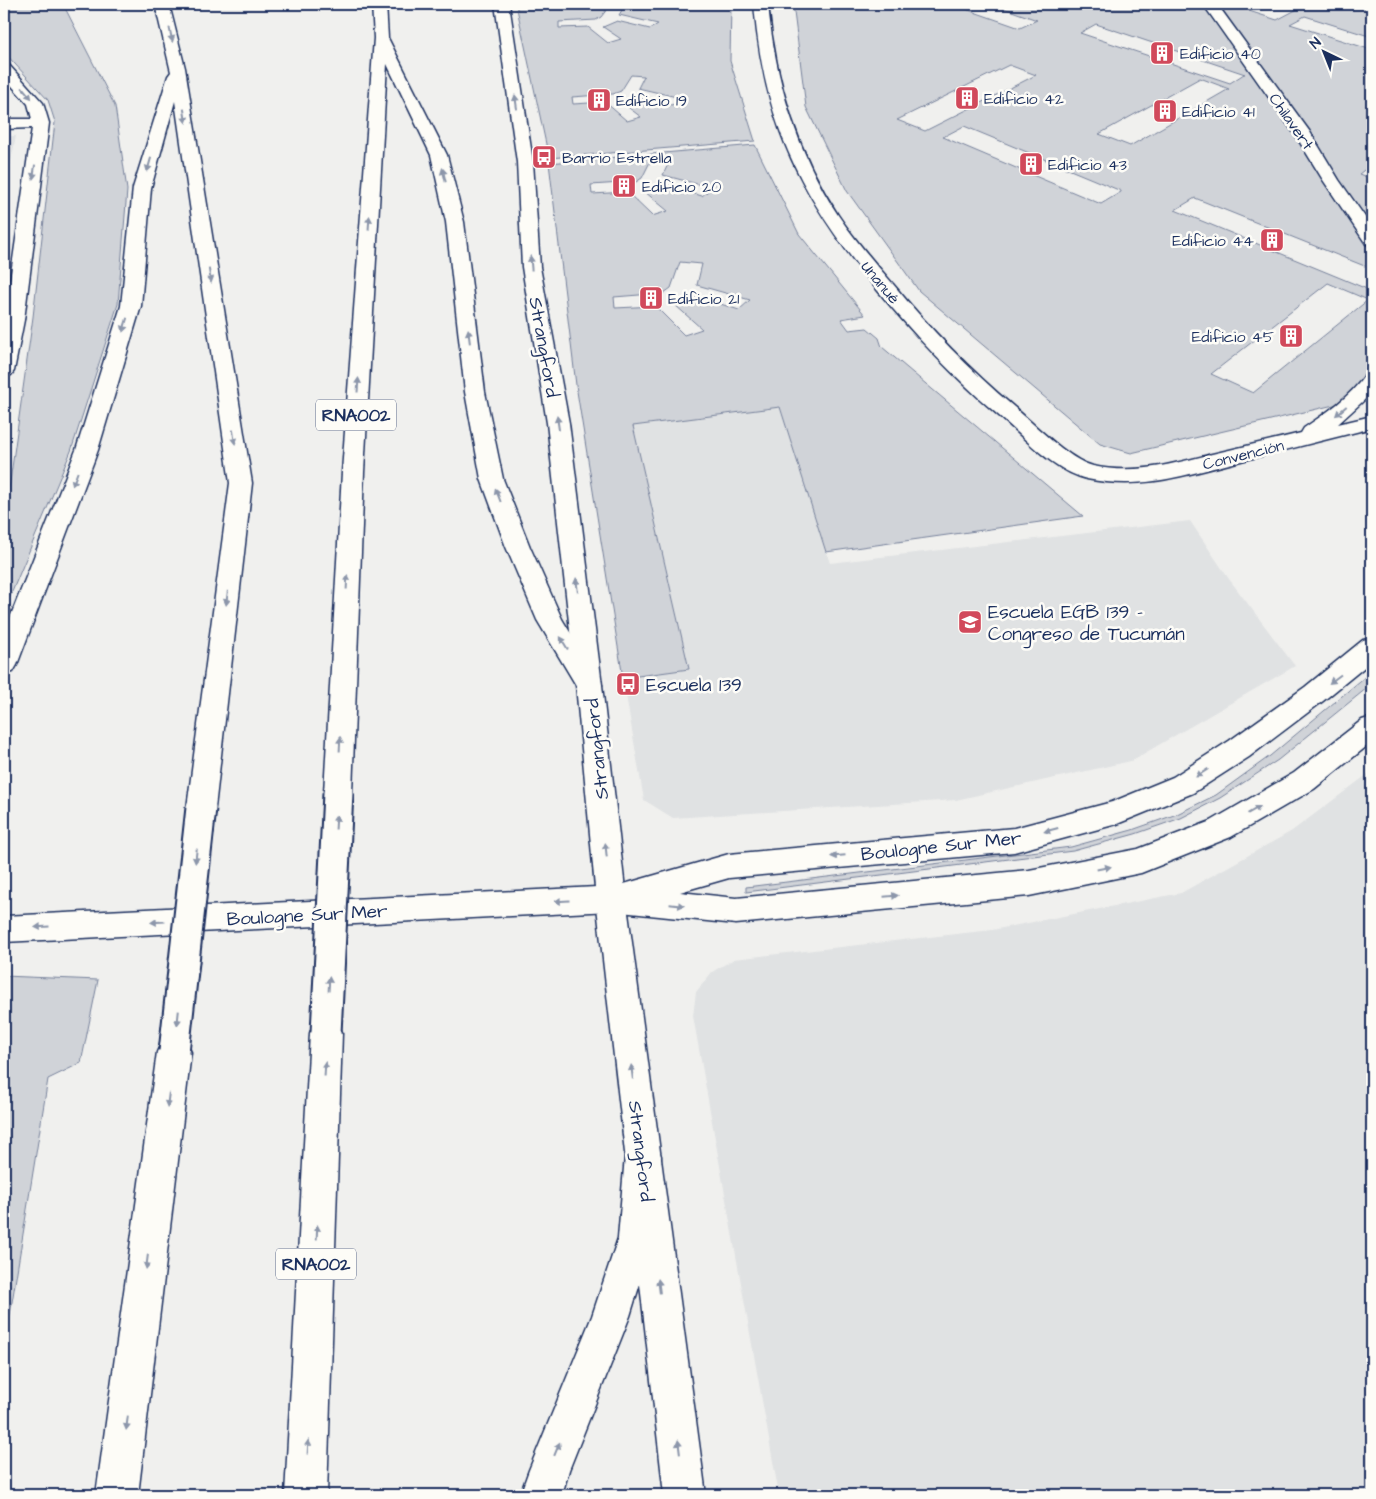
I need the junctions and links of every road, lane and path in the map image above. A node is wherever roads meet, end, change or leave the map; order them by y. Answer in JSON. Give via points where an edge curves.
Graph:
{"nodes":[{"id":1,"x":162,"y":4,"type":"edge"},
{"id":2,"x":379,"y":4,"type":"edge"},
{"id":3,"x":502,"y":4,"type":"edge"},
{"id":4,"x":761,"y":4,"type":"edge"},
{"id":5,"x":1210,"y":4,"type":"edge"},
{"id":6,"x":381,"y":38,"type":"junction"},
{"id":7,"x":4,"y":68,"type":"edge"},
{"id":8,"x":178,"y":68,"type":"junction"},
{"id":9,"x":41,"y":123,"type":"junction"},
{"id":10,"x":4,"y":124,"type":"edge"},
{"id":11,"x":1372,"y":240,"type":"edge"},
{"id":12,"x":4,"y":371,"type":"edge"},
{"id":13,"x":1372,"y":379,"type":"edge"},
{"id":14,"x":1372,"y":422,"type":"edge"},
{"id":15,"x":1306,"y":438,"type":"junction"},
{"id":16,"x":1114,"y":476,"type":"joint"},
{"id":17,"x":1372,"y":647,"type":"edge"},
{"id":18,"x":4,"y":665,"type":"edge"},
{"id":19,"x":589,"y":685,"type":"junction"},
{"id":20,"x":1372,"y":727,"type":"edge"},
{"id":21,"x":611,"y":898,"type":"junction"},
{"id":22,"x":4,"y":929,"type":"edge"},
{"id":23,"x":643,"y":1156,"type":"junction"},
{"id":24,"x":118,"y":1495,"type":"edge"},
{"id":25,"x":306,"y":1495,"type":"edge"},
{"id":26,"x":541,"y":1495,"type":"edge"},
{"id":27,"x":685,"y":1495,"type":"edge"}],
"edges":[{"from":1,"to":8,"type":"main road","one_way":true},
{"from":2,"to":6,"type":"main road","number":"RNA002"},
{"from":19,"to":3,"type":"main road","name":"Strangford","one_way":true,"via":[[558,423],[531,268],[524,162]]},
{"from":4,"to":16,"type":"main road","name":"Unanué","via":[[775,89],[791,140],[808,178],[841,234],[925,335],[954,363],[1068,464],[1088,472]]},
{"from":5,"to":11,"type":"main road","name":"Chilavert","via":[[1304,135]]},
{"from":19,"to":6,"type":"main road","one_way":true,"via":[[550,620],[492,479],[475,392],[455,222],[439,155]]},
{"from":25,"to":6,"type":"main road","number":"RNA002","one_way":true,"bridge":true,"via":[[353,472]]},
{"from":7,"to":9,"type":"main road","one_way":true,"via":[[35,103]]},
{"from":8,"to":18,"type":"main road","one_way":true,"via":[[142,188],[131,306],[86,450]]},
{"from":8,"to":24,"type":"main road","one_way":true,"bridge":true,"via":[[242,483]]},
{"from":9,"to":10,"type":"main road"},
{"from":9,"to":12,"type":"main road","one_way":true},
{"from":13,"to":15,"type":"main road","one_way":true,"via":[[1340,412]]},
{"from":14,"to":15,"type":"main road","name":"Convención"},
{"from":15,"to":16,"type":"main road","name":"Convención","via":[[1152,476]]},
{"from":17,"to":21,"type":"main road","name":"Boulogne Sur Mer","one_way":true,"via":[[1239,749],[1183,785],[1117,812],[1014,840],[729,866]]},
{"from":21,"to":19,"type":"main road","name":"Strangford","one_way":true},
{"from":21,"to":20,"type":"main road","name":"Boulogne Sur Mer","one_way":true,"via":[[736,911],[1029,883],[1141,861],[1221,829],[1296,786]]},
{"from":21,"to":22,"type":"main road","name":"Boulogne Sur Mer","one_way":true},
{"from":23,"to":21,"type":"main road","name":"Strangford","one_way":true},
{"from":26,"to":23,"type":"main road","one_way":true,"via":[[612,1316],[636,1238]]},
{"from":27,"to":23,"type":"main road","name":"Strangford","one_way":true}]}
